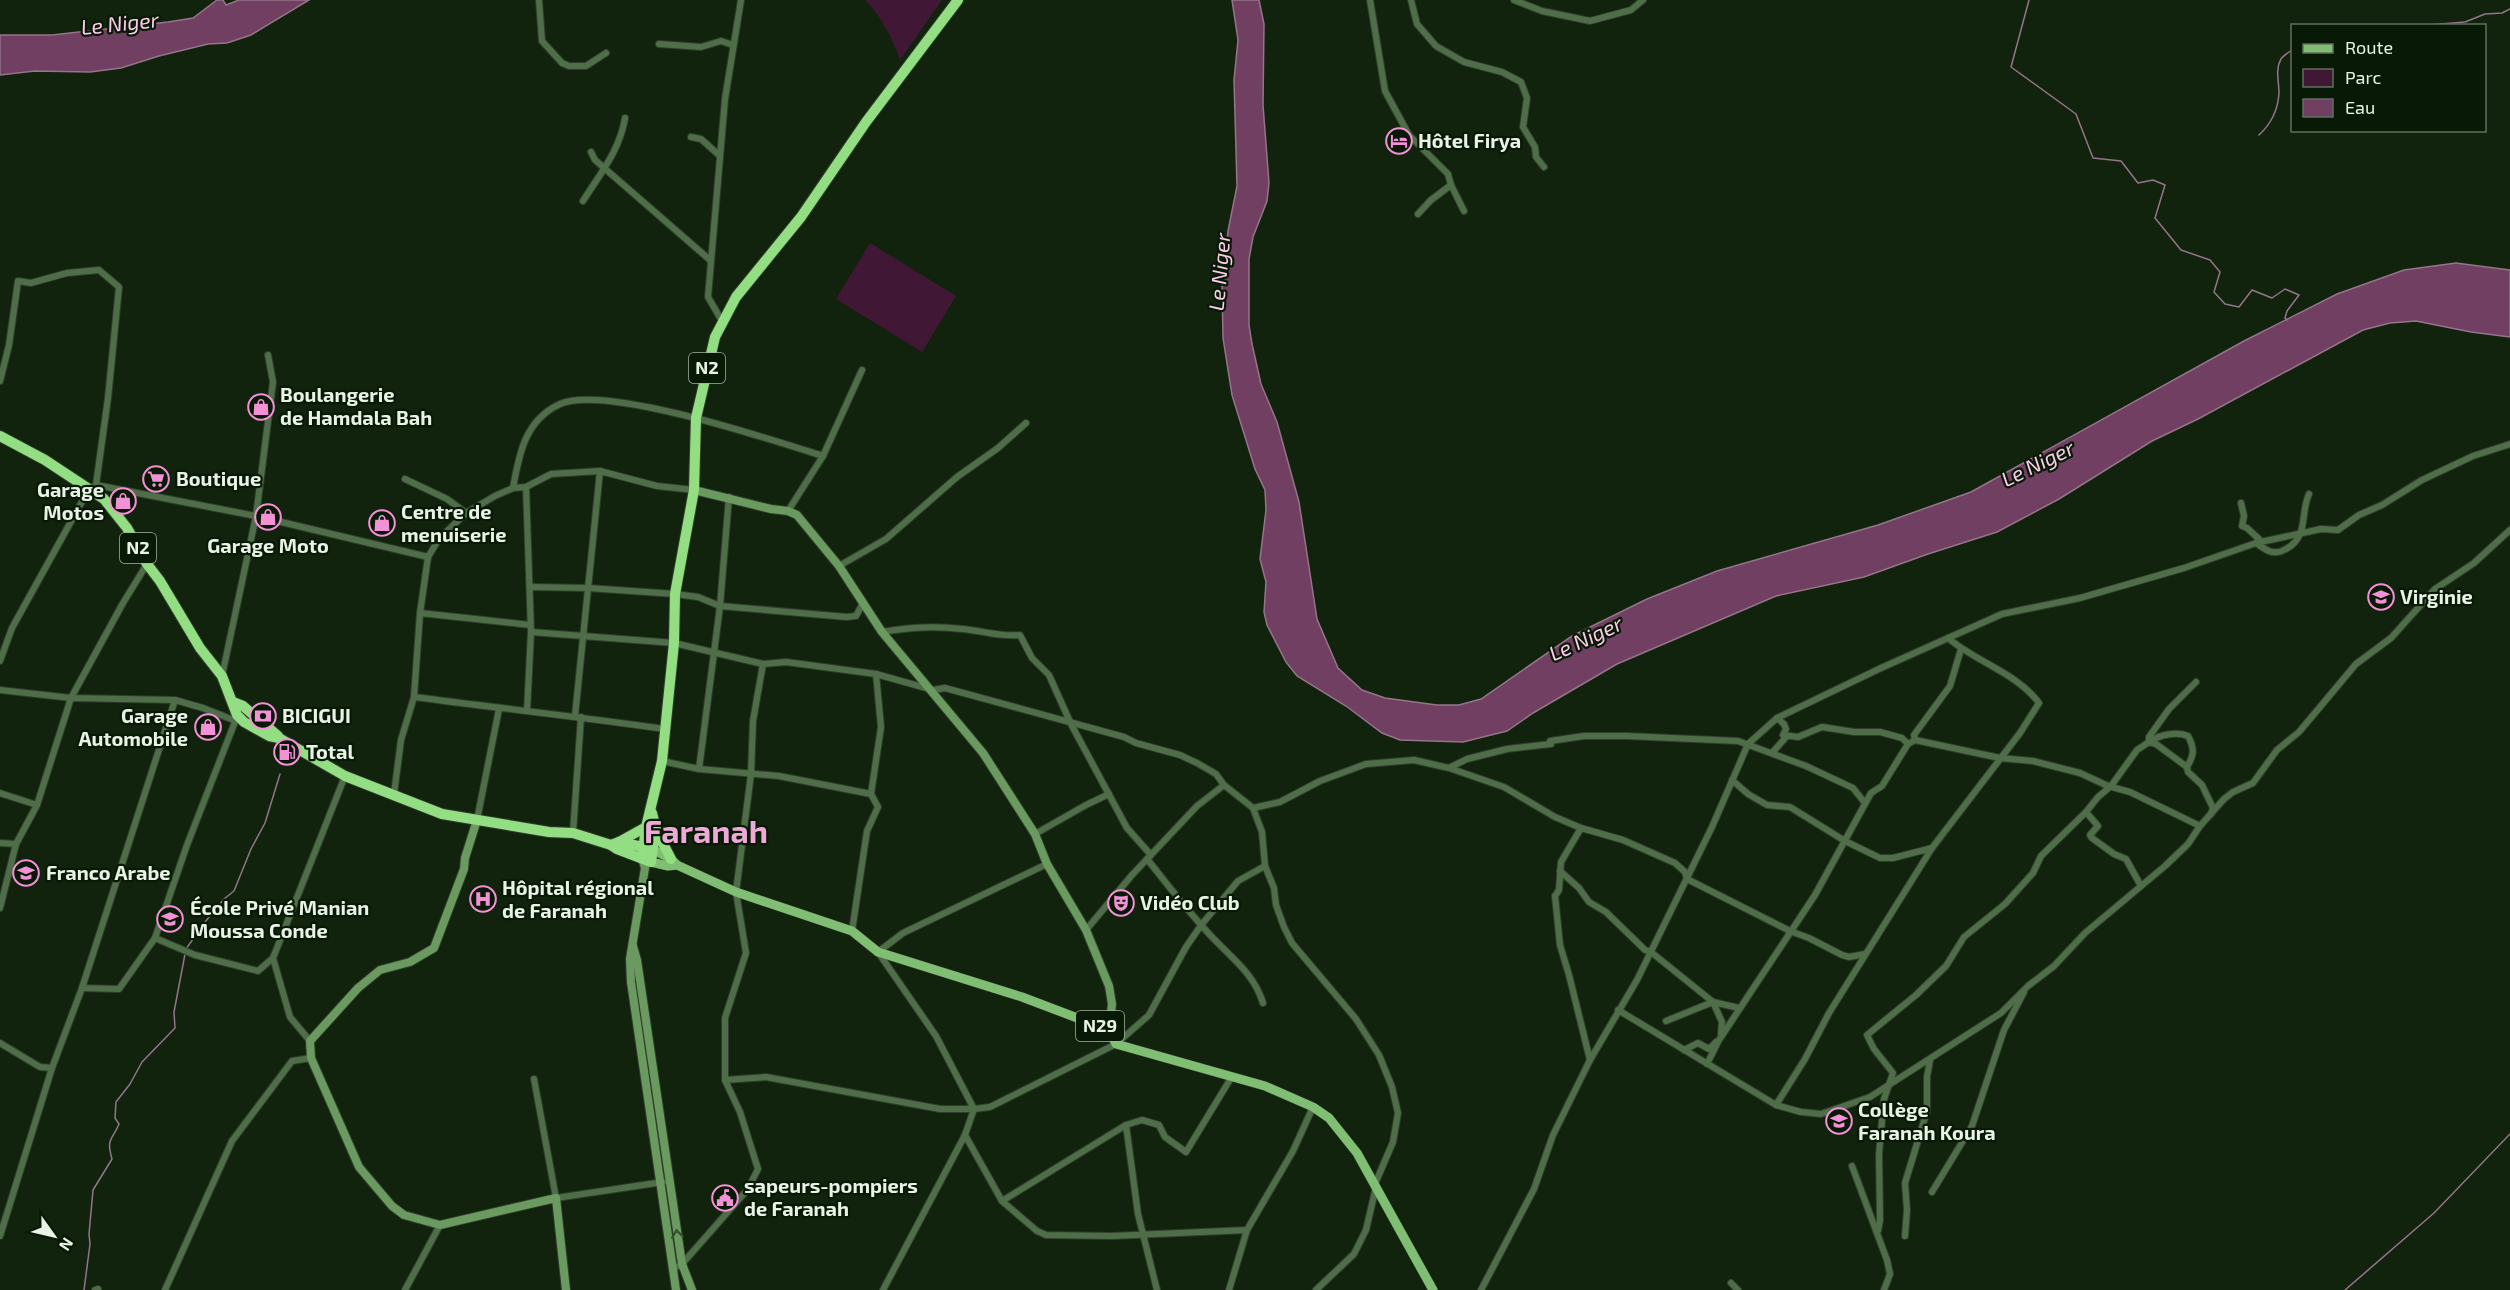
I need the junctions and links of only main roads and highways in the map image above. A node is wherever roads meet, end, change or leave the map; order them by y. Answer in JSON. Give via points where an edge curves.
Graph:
{"nodes":[{"id":1,"x":958,"y":0,"type":"edge"},
{"id":2,"x":0,"y":436,"type":"edge"},
{"id":3,"x":651,"y":828,"type":"junction"},
{"id":4,"x":615,"y":843,"type":"junction"},
{"id":5,"x":647,"y":857,"type":"junction"},
{"id":6,"x":674,"y":862,"type":"junction"},
{"id":7,"x":1433,"y":1290,"type":"edge"}],
"edges":[{"from":1,"to":3,"type":"highway","number":"N2","via":[[866,122],[801,217],[736,297],[715,337],[696,418],[694,490],[675,594],[674,644]]},
{"from":2,"to":4,"type":"highway","number":"N2","via":[[92,487],[104,499],[127,528],[200,648],[222,676],[244,722],[345,776],[442,814]]},
{"from":3,"to":4,"type":"highway"},
{"from":3,"to":5,"type":"highway","number":"N2"},
{"from":3,"to":6,"type":"highway"},
{"from":4,"to":5,"type":"highway"},
{"from":5,"to":6,"type":"main road"},
{"from":6,"to":7,"type":"main road","number":"N29","via":[[736,892],[852,931],[878,952],[1022,997],[1109,1030],[1116,1044],[1265,1086],[1313,1107],[1341,1130]]}]}
